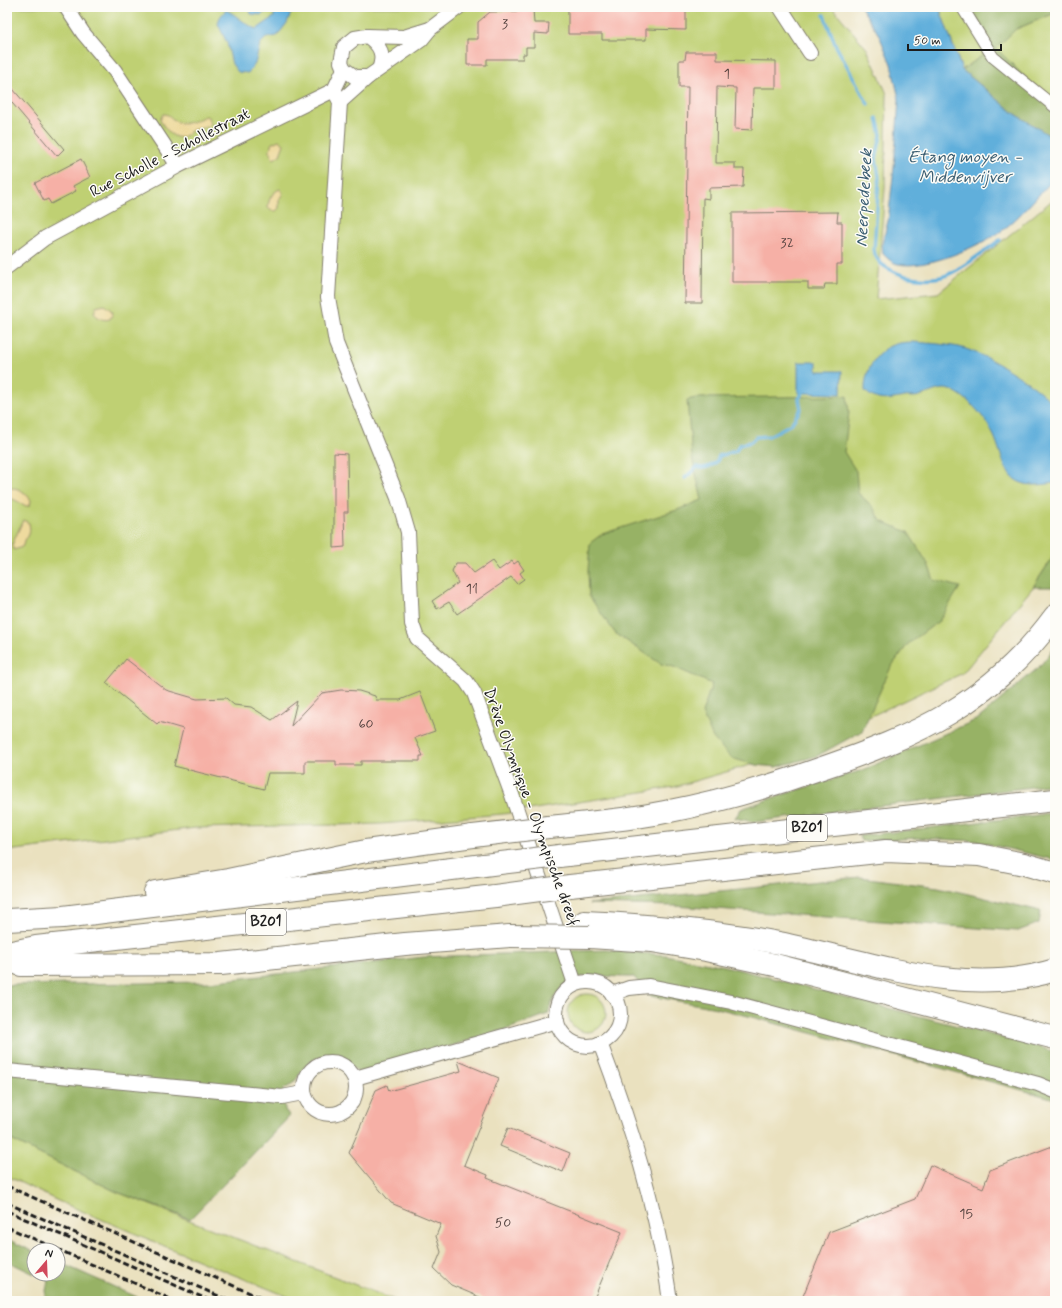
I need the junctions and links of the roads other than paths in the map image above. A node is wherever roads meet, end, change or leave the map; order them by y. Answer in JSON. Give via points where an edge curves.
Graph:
{"nodes":[{"id":1,"x":66,"y":7,"type":"edge"},
{"id":2,"x":459,"y":7,"type":"edge"},
{"id":3,"x":780,"y":7,"type":"edge"},
{"id":4,"x":962,"y":7,"type":"edge"},
{"id":5,"x":430,"y":29,"type":"junction"},
{"id":6,"x":367,"y":36,"type":"junction"},
{"id":7,"x":810,"y":53,"type":"dead end"},
{"id":8,"x":344,"y":69,"type":"junction"},
{"id":9,"x":379,"y":69,"type":"junction"},
{"id":10,"x":368,"y":77,"type":"junction"},
{"id":11,"x":337,"y":96,"type":"junction"},
{"id":12,"x":1055,"y":107,"type":"edge"},
{"id":13,"x":178,"y":166,"type":"junction"},
{"id":14,"x":7,"y":267,"type":"edge"},
{"id":15,"x":1055,"y":616,"type":"edge"},
{"id":16,"x":1055,"y":800,"type":"edge"},
{"id":17,"x":1055,"y":873,"type":"edge"},
{"id":18,"x":7,"y":919,"type":"edge"},
{"id":19,"x":587,"y":929,"type":"junction"},
{"id":20,"x":7,"y":953,"type":"edge"},
{"id":21,"x":7,"y":959,"type":"edge"},
{"id":22,"x":1046,"y":973,"type":"edge"},
{"id":23,"x":575,"y":984,"type":"junction"},
{"id":24,"x":612,"y":994,"type":"junction"},
{"id":25,"x":556,"y":1021,"type":"junction"},
{"id":26,"x":1055,"y":1038,"type":"edge"},
{"id":27,"x":600,"y":1043,"type":"junction"},
{"id":28,"x":7,"y":1071,"type":"edge"},
{"id":29,"x":355,"y":1078,"type":"junction"},
{"id":30,"x":1055,"y":1091,"type":"edge"},
{"id":31,"x":303,"y":1093,"type":"junction"},
{"id":32,"x":670,"y":1301,"type":"edge"}],
"edges":[{"from":1,"to":13,"type":"street","via":[[83,33],[115,71]]},
{"from":2,"to":5,"type":"street"},
{"from":3,"to":7,"type":"street"},
{"from":4,"to":12,"type":"street","via":[[993,57]]},
{"from":5,"to":6,"type":"street","via":[[404,37]]},
{"from":5,"to":9,"type":"street","via":[[421,40]]},
{"from":6,"to":8,"type":"street","via":[[349,41],[344,47],[341,54]]},
{"from":6,"to":9,"type":"street","via":[[378,44],[382,52]]},
{"from":8,"to":10,"type":"street","via":[[355,77]]},
{"from":8,"to":11,"type":"street"},
{"from":9,"to":10,"type":"street"},
{"from":10,"to":11,"type":"street"},
{"from":11,"to":13,"type":"street","name":"Rue Scholle - Schollestraat"},
{"from":11,"to":23,"type":"street","name":"Drève Olympique - Olympische dreef","via":[[328,297],[336,343],[398,498],[408,532],[412,624],[417,638],[466,681],[474,693],[512,795]]},
{"from":13,"to":14,"type":"street","name":"Rue Scholle - Schollestraat","via":[[45,238]]},
{"from":15,"to":18,"type":"highway","number":"B201","bridge":true,"via":[[1010,668],[966,703],[924,728],[866,753],[710,802],[626,818],[366,851],[228,880],[63,906]]},
{"from":16,"to":18,"type":"highway","number":"B201","bridge":true,"via":[[559,856],[71,916]]},
{"from":17,"to":20,"type":"highway","number":"B201","bridge":true,"via":[[979,855],[886,851],[36,947]]},
{"from":19,"to":21,"type":"highway","number":"B201","via":[[403,931],[126,964],[21,965]]},
{"from":19,"to":22,"type":"highway","number":"B201","via":[[626,924],[746,938],[898,972],[957,980],[996,980]]},
{"from":19,"to":26,"type":"highway","number":"B201","via":[[775,965]]},
{"from":23,"to":24,"type":"street","via":[[597,983]]},
{"from":23,"to":25,"type":"street","via":[[559,999]]},
{"from":24,"to":27,"type":"street","via":[[618,1006],[619,1020],[612,1034]]},
{"from":24,"to":30,"type":"street","via":[[629,988],[649,986],[731,1002],[1038,1084]]},
{"from":25,"to":27,"type":"street","via":[[565,1036],[579,1044],[590,1046]]},
{"from":25,"to":29,"type":"street"},
{"from":27,"to":32,"type":"street","via":[[621,1097],[646,1176]]},
{"from":28,"to":31,"type":"street","via":[[282,1097]]},
{"from":29,"to":31,"type":"street","via":[[349,1069],[339,1063],[328,1061],[317,1064],[308,1071],[303,1082]]},
{"from":29,"to":31,"type":"street","via":[[356,1092],[350,1105],[338,1113],[316,1111]]}]}
